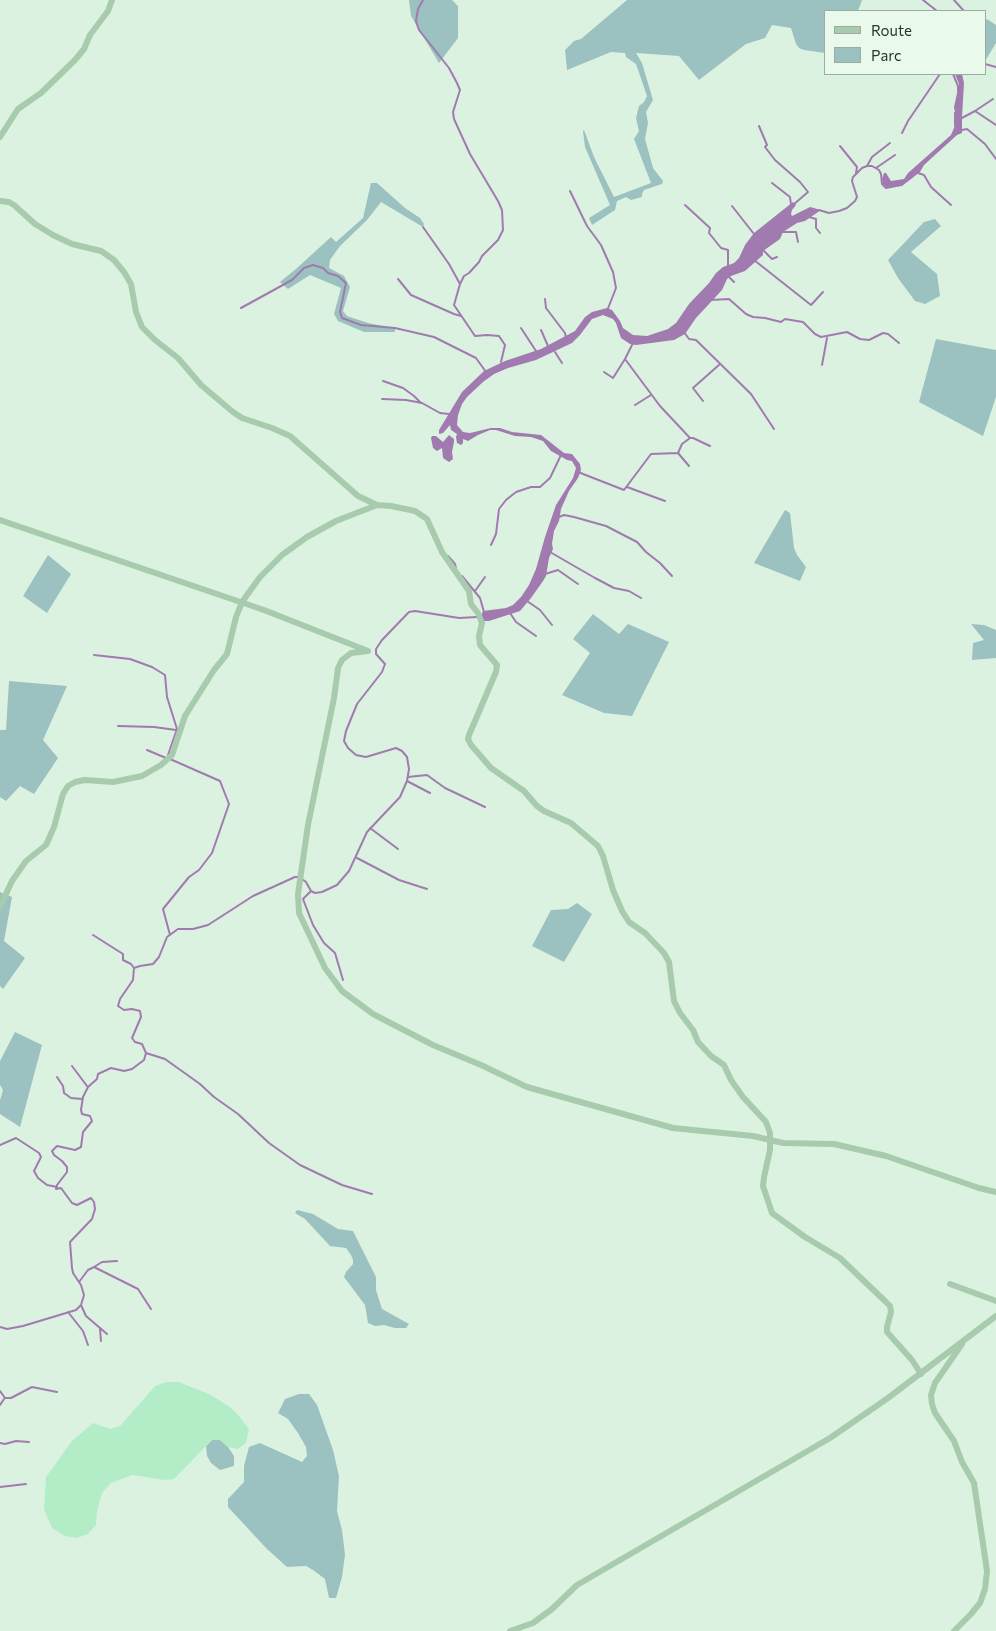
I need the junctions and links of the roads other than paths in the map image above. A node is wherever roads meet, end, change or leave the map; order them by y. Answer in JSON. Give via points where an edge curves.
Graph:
{"nodes":[{"id":1,"x":112,"y":0,"type":"edge"},
{"id":2,"x":0,"y":137,"type":"edge"},
{"id":3,"x":0,"y":201,"type":"edge"},
{"id":4,"x":377,"y":505,"type":"junction"},
{"id":5,"x":0,"y":520,"type":"edge"},
{"id":6,"x":242,"y":602,"type":"junction"},
{"id":7,"x":0,"y":907,"type":"edge"},
{"id":8,"x":770,"y":1140,"type":"junction"},
{"id":9,"x":996,"y":1192,"type":"edge"},
{"id":10,"x":950,"y":1284,"type":"dead end"},
{"id":11,"x":996,"y":1301,"type":"edge"},
{"id":12,"x":996,"y":1316,"type":"edge"},
{"id":13,"x":968,"y":1338,"type":"junction"},
{"id":14,"x":921,"y":1374,"type":"junction"},
{"id":15,"x":510,"y":1631,"type":"edge"},
{"id":16,"x":954,"y":1631,"type":"edge"}],
"edges":[{"from":1,"to":2,"type":"street","via":[[80,55],[41,93],[18,109]]},
{"from":3,"to":4,"type":"street","via":[[14,205],[52,235],[101,251],[114,260],[131,284],[142,327],[178,358],[201,385],[242,418],[290,436],[358,496]]},
{"from":4,"to":6,"type":"street","via":[[307,537],[282,555]]},
{"from":4,"to":8,"type":"street","via":[[406,508],[427,519],[442,552],[469,591],[471,604],[480,616],[480,645],[497,664],[469,735],[471,745],[492,768],[537,806],[571,822],[598,846],[622,912],[664,953],[669,962],[674,1001],[680,1013],[698,1042],[724,1065],[731,1080],[766,1122]]},
{"from":5,"to":6,"type":"street"},
{"from":6,"to":7,"type":"street","via":[[228,654],[185,716],[172,755],[142,776],[113,782],[86,780],[68,786],[46,845],[26,861],[12,880]]},
{"from":6,"to":8,"type":"street","via":[[368,651],[351,653],[338,668],[298,894],[299,912],[325,968],[342,991],[373,1014],[527,1087],[673,1128]]},
{"from":8,"to":9,"type":"street","via":[[834,1144],[886,1156]]},
{"from":8,"to":14,"type":"street","via":[[763,1186],[772,1213],[840,1258],[890,1306],[887,1332]]},
{"from":10,"to":11,"type":"street"},
{"from":12,"to":13,"type":"street"},
{"from":13,"to":14,"type":"street"},
{"from":13,"to":16,"type":"street","via":[[939,1377],[931,1395],[935,1413],[954,1441],[974,1483],[987,1571],[980,1603]]},
{"from":14,"to":15,"type":"street","via":[[830,1438],[577,1585],[533,1623]]}]}
